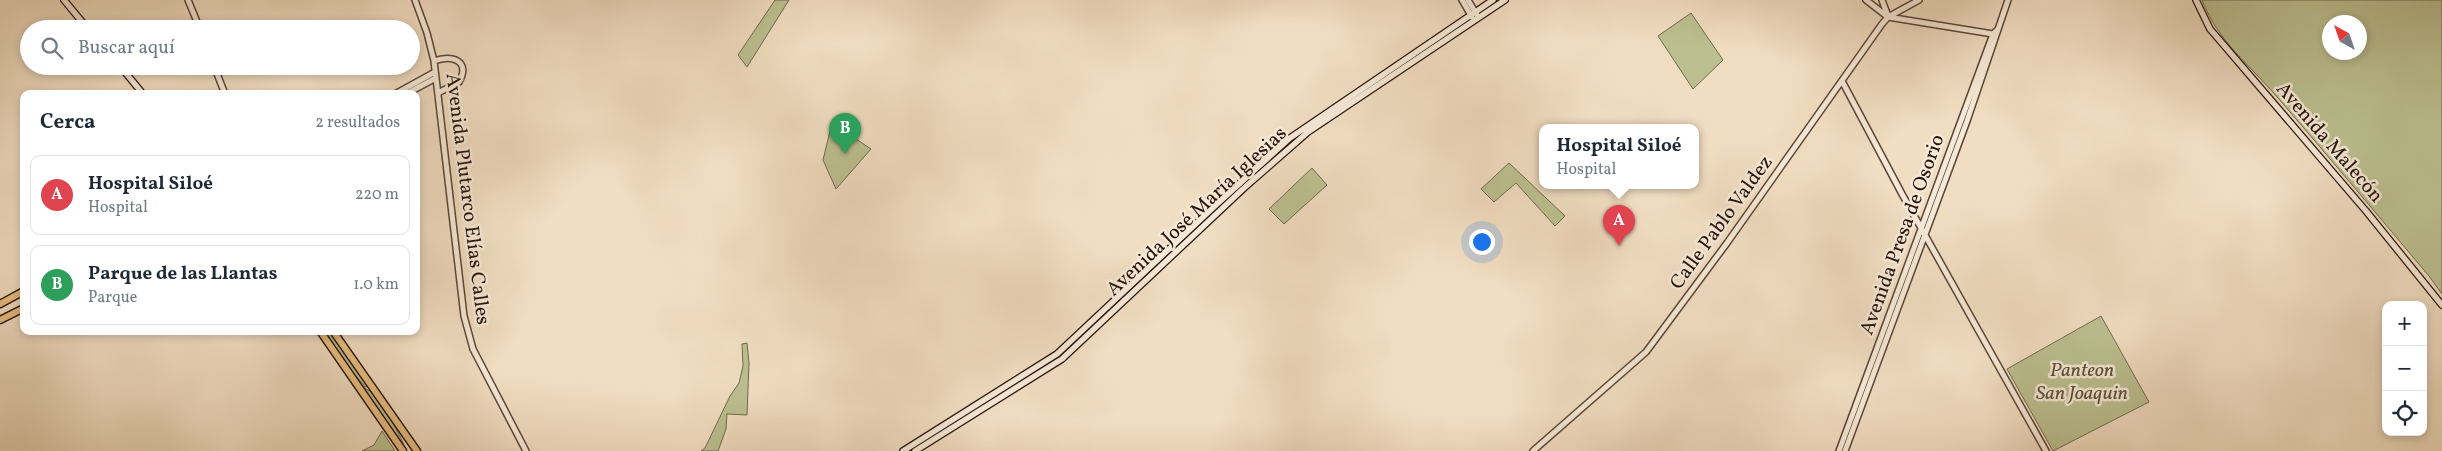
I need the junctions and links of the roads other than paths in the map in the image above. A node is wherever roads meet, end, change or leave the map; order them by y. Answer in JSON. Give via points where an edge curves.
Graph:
{"nodes":[{"id":1,"x":64,"y":0,"type":"edge"},
{"id":2,"x":188,"y":0,"type":"edge"},
{"id":3,"x":415,"y":0,"type":"edge"},
{"id":4,"x":1462,"y":0,"type":"edge"},
{"id":5,"x":1468,"y":0,"type":"edge"},
{"id":6,"x":1493,"y":0,"type":"edge"},
{"id":7,"x":1505,"y":0,"type":"edge"},
{"id":8,"x":1866,"y":0,"type":"edge"},
{"id":9,"x":1882,"y":0,"type":"edge"},
{"id":10,"x":1918,"y":0,"type":"edge"},
{"id":11,"x":2008,"y":0,"type":"edge"},
{"id":12,"x":2196,"y":0,"type":"edge"},
{"id":13,"x":1475,"y":16,"type":"junction"},
{"id":14,"x":1888,"y":17,"type":"junction"},
{"id":15,"x":81,"y":20,"type":"edge"},
{"id":16,"x":196,"y":20,"type":"edge"},
{"id":17,"x":1995,"y":32,"type":"junction"},
{"id":18,"x":434,"y":61,"type":"junction"},
{"id":19,"x":127,"y":75,"type":"edge"},
{"id":20,"x":218,"y":75,"type":"edge"},
{"id":21,"x":436,"y":75,"type":"junction"},
{"id":22,"x":1842,"y":81,"type":"junction"},
{"id":23,"x":139,"y":90,"type":"edge"},
{"id":24,"x":223,"y":90,"type":"edge"},
{"id":25,"x":404,"y":90,"type":"edge"},
{"id":26,"x":412,"y":90,"type":"edge"},
{"id":27,"x":438,"y":94,"type":"junction"},
{"id":28,"x":1921,"y":228,"type":"junction"},
{"id":29,"x":1925,"y":235,"type":"junction"},
{"id":30,"x":20,"y":293,"type":"edge"},
{"id":31,"x":0,"y":304,"type":"edge"},
{"id":32,"x":2442,"y":305,"type":"edge"},
{"id":33,"x":20,"y":310,"type":"edge"},
{"id":34,"x":0,"y":320,"type":"edge"},
{"id":35,"x":323,"y":335,"type":"edge"},
{"id":36,"x":336,"y":335,"type":"edge"},
{"id":37,"x":342,"y":363,"type":"junction"},
{"id":38,"x":371,"y":388,"type":"junction"},
{"id":39,"x":403,"y":451,"type":"edge"},
{"id":40,"x":417,"y":451,"type":"edge"},
{"id":41,"x":526,"y":451,"type":"edge"},
{"id":42,"x":903,"y":451,"type":"edge"},
{"id":43,"x":915,"y":451,"type":"edge"},
{"id":44,"x":1533,"y":451,"type":"edge"},
{"id":45,"x":1840,"y":451,"type":"edge"},
{"id":46,"x":1845,"y":451,"type":"edge"},
{"id":47,"x":2046,"y":451,"type":"edge"}],
"edges":[{"from":1,"to":15,"type":"main road"},
{"from":2,"to":16,"type":"street"},
{"from":3,"to":18,"type":"street","name":"Avenida Plutarco Elías Calles","via":[[428,33]]},
{"from":4,"to":13,"type":"street"},
{"from":5,"to":13,"type":"street"},
{"from":6,"to":13,"type":"main road","name":"Avenida José María Iglesias"},
{"from":7,"to":13,"type":"main road","name":"Avenida José María Iglesias"},
{"from":8,"to":14,"type":"street"},
{"from":9,"to":14,"type":"street"},
{"from":10,"to":14,"type":"street","name":"Calle Pablo Valdez"},
{"from":11,"to":17,"type":"street","name":"Avenida Presa de Osorio"},
{"from":12,"to":32,"type":"main road","name":"Avenida Malecón","via":[[2210,29]]},
{"from":13,"to":42,"type":"main road","name":"Avenida José María Iglesias","via":[[1290,138],[1057,354]]},
{"from":13,"to":43,"type":"main road","name":"Avenida José María Iglesias","via":[[1308,132],[1062,359]]},
{"from":14,"to":17,"type":"street"},
{"from":14,"to":22,"type":"street","name":"Calle Pablo Valdez"},
{"from":17,"to":28,"type":"street","name":"Avenida Presa de Osorio"},
{"from":17,"to":29,"type":"street","name":"Avenida Presa de Osorio","via":[[1970,113]]},
{"from":18,"to":21,"type":"street","name":"Avenida Plutarco Elías Calles"},
{"from":18,"to":27,"type":"street","via":[[455,58],[462,73],[459,82]]},
{"from":19,"to":23,"type":"main road"},
{"from":20,"to":24,"type":"street"},
{"from":21,"to":25,"type":"street"},
{"from":21,"to":26,"type":"street"},
{"from":21,"to":27,"type":"street","name":"Avenida Plutarco Elías Calles"},
{"from":22,"to":28,"type":"street"},
{"from":22,"to":44,"type":"street","name":"Calle Pablo Valdez","via":[[1646,352]]},
{"from":27,"to":41,"type":"street","name":"Avenida Plutarco Elías Calles","via":[[464,316],[473,349]]},
{"from":28,"to":29,"type":"street"},
{"from":28,"to":45,"type":"street","name":"Avenida Presa de Osorio"},
{"from":29,"to":46,"type":"street","name":"Avenida Presa de Osorio"},
{"from":29,"to":47,"type":"street"},
{"from":30,"to":31,"type":"main road"},
{"from":33,"to":34,"type":"main road"},
{"from":35,"to":37,"type":"main road"},
{"from":36,"to":38,"type":"main road"},
{"from":37,"to":38,"type":"main road","via":[[351,369],[364,387]]},
{"from":37,"to":39,"type":"main road"},
{"from":38,"to":40,"type":"main road"}]}
